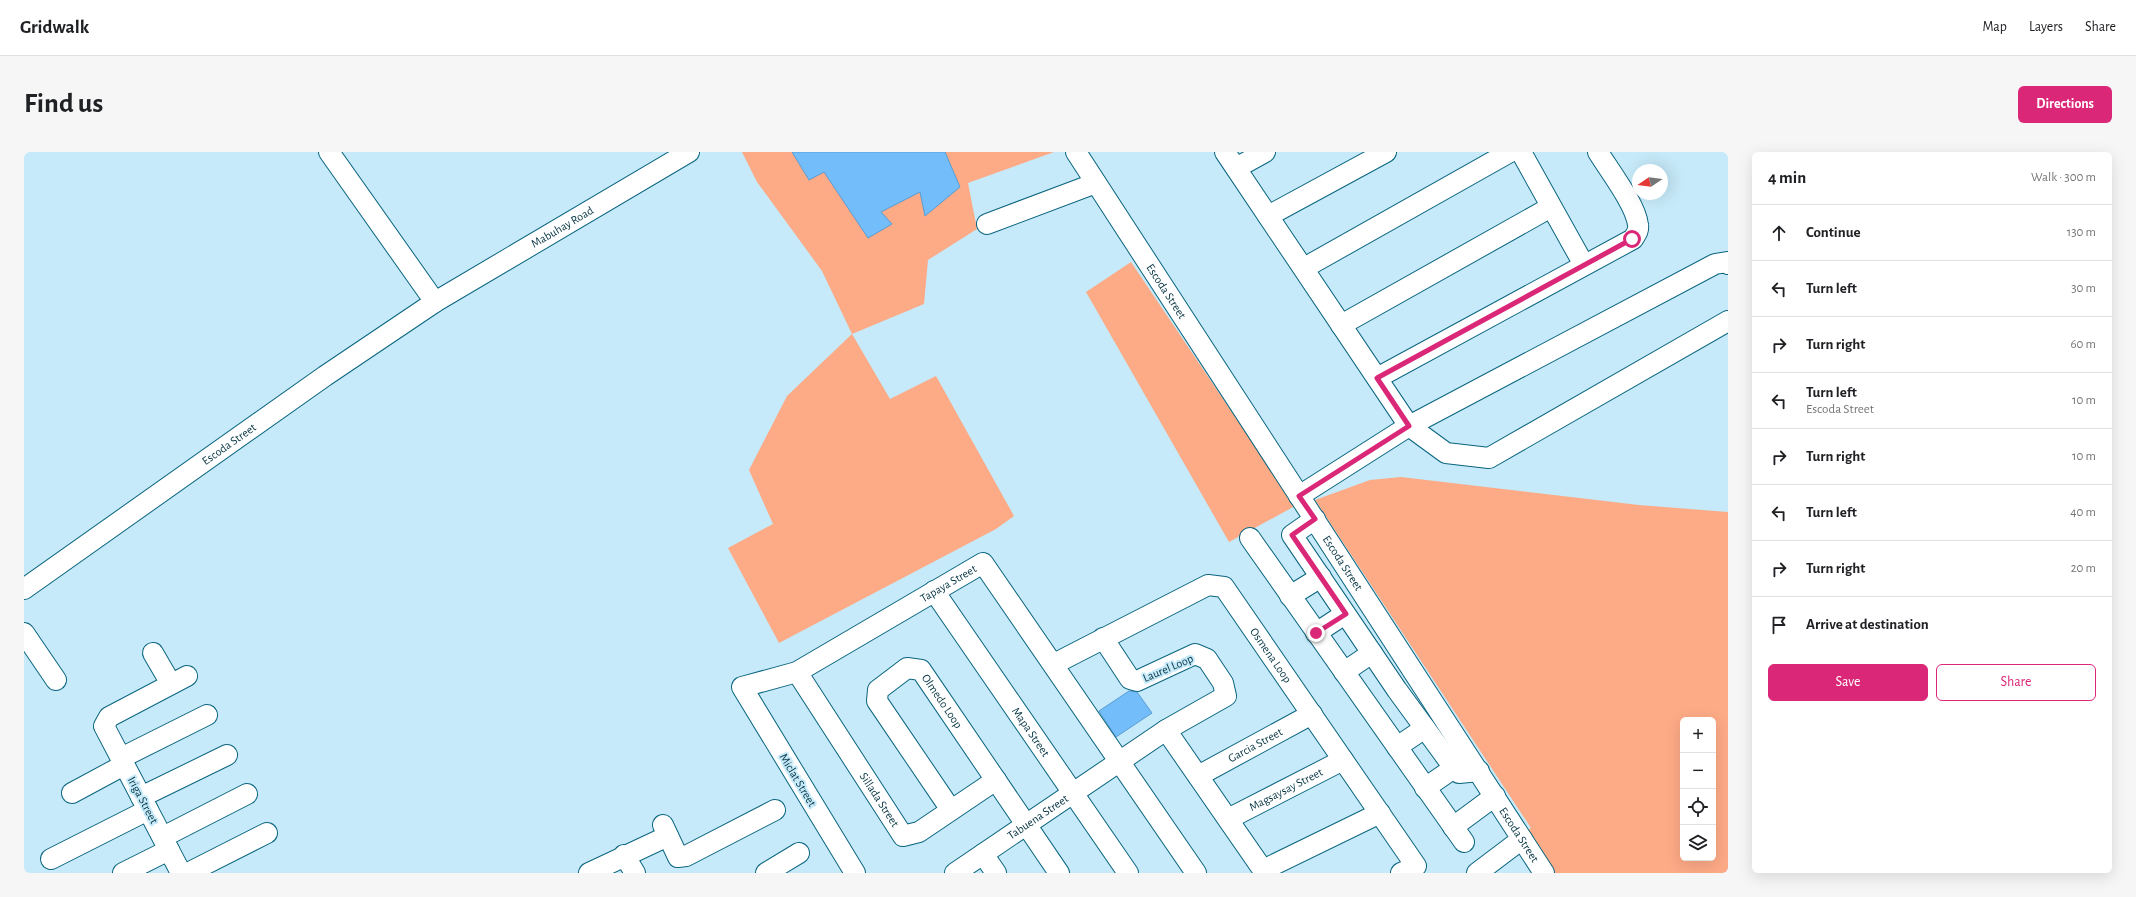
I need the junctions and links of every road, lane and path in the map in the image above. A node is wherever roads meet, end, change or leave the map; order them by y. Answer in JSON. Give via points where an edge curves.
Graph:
{"nodes":[{"id":1,"x":329,"y":152,"type":"edge"},
{"id":2,"x":689,"y":152,"type":"edge"},
{"id":3,"x":1076,"y":152,"type":"edge"},
{"id":4,"x":1265,"y":152,"type":"edge"},
{"id":5,"x":1386,"y":152,"type":"edge"},
{"id":6,"x":1510,"y":152,"type":"edge"},
{"id":7,"x":1521,"y":152,"type":"edge"},
{"id":8,"x":1598,"y":152,"type":"edge"},
{"id":9,"x":1231,"y":160,"type":"edge"},
{"id":10,"x":1096,"y":183,"type":"junction"},
{"id":11,"x":1551,"y":207,"type":"junction"},
{"id":12,"x":1268,"y":216,"type":"junction"},
{"id":13,"x":987,"y":224,"type":"dead end"},
{"id":14,"x":1728,"y":264,"type":"edge"},
{"id":15,"x":1584,"y":265,"type":"junction"},
{"id":16,"x":1304,"y":268,"type":"junction"},
{"id":17,"x":435,"y":302,"type":"junction"},
{"id":18,"x":1728,"y":321,"type":"edge"},
{"id":19,"x":1342,"y":325,"type":"junction"},
{"id":20,"x":1377,"y":378,"type":"junction"},
{"id":21,"x":1409,"y":426,"type":"junction"},
{"id":22,"x":1299,"y":496,"type":"junction"},
{"id":23,"x":1315,"y":519,"type":"junction"},
{"id":24,"x":1250,"y":538,"type":"dead end"},
{"id":25,"x":1321,"y":577,"type":"junction"},
{"id":26,"x":24,"y":589,"type":"edge"},
{"id":27,"x":934,"y":591,"type":"junction"},
{"id":28,"x":1290,"y":596,"type":"junction"},
{"id":29,"x":1346,"y":614,"type":"junction"},
{"id":30,"x":24,"y":633,"type":"edge"},
{"id":31,"x":1316,"y":633,"type":"junction"},
{"id":32,"x":1103,"y":638,"type":"junction"},
{"id":33,"x":154,"y":653,"type":"dead end"},
{"id":34,"x":1372,"y":653,"type":"junction"},
{"id":35,"x":1054,"y":664,"type":"junction"},
{"id":36,"x":797,"y":672,"type":"junction"},
{"id":37,"x":1344,"y":672,"type":"junction"},
{"id":38,"x":56,"y":680,"type":"dead end"},
{"id":39,"x":742,"y":687,"type":"joint"},
{"id":40,"x":1397,"y":690,"type":"junction"},
{"id":41,"x":1371,"y":710,"type":"junction"},
{"id":42,"x":1312,"y":714,"type":"junction"},
{"id":43,"x":207,"y":715,"type":"dead end"},
{"id":44,"x":1425,"y":728,"type":"junction"},
{"id":45,"x":1166,"y":730,"type":"junction"},
{"id":46,"x":1397,"y":747,"type":"junction"},
{"id":47,"x":227,"y":755,"type":"dead end"},
{"id":48,"x":1343,"y":760,"type":"junction"},
{"id":49,"x":123,"y":761,"type":"junction"},
{"id":50,"x":1120,"y":761,"type":"junction"},
{"id":51,"x":1454,"y":768,"type":"junction"},
{"id":52,"x":1479,"y":771,"type":"junction"},
{"id":53,"x":1198,"y":776,"type":"junction"},
{"id":54,"x":996,"y":780,"type":"junction"},
{"id":55,"x":1425,"y":788,"type":"junction"},
{"id":56,"x":1073,"y":792,"type":"junction"},
{"id":57,"x":72,"y":793,"type":"dead end"},
{"id":58,"x":247,"y":794,"type":"dead end"},
{"id":59,"x":1495,"y":796,"type":"junction"},
{"id":60,"x":145,"y":803,"type":"junction"},
{"id":61,"x":775,"y":810,"type":"dead end"},
{"id":62,"x":951,"y":810,"type":"junction"},
{"id":63,"x":1380,"y":813,"type":"junction"},
{"id":64,"x":1228,"y":819,"type":"junction"},
{"id":65,"x":1026,"y":824,"type":"junction"},
{"id":66,"x":267,"y":833,"type":"dead end"},
{"id":67,"x":1522,"y":839,"type":"junction"},
{"id":68,"x":166,"y":844,"type":"junction"},
{"id":69,"x":799,"y":852,"type":"dead end"},
{"id":70,"x":983,"y":854,"type":"junction"},
{"id":71,"x":624,"y":855,"type":"junction"},
{"id":72,"x":51,"y":859,"type":"dead end"},
{"id":73,"x":1264,"y":872,"type":"edge"},
{"id":74,"x":123,"y":873,"type":"edge"},
{"id":75,"x":181,"y":873,"type":"edge"},
{"id":76,"x":188,"y":873,"type":"edge"},
{"id":77,"x":589,"y":873,"type":"edge"},
{"id":78,"x":636,"y":873,"type":"edge"},
{"id":79,"x":766,"y":873,"type":"edge"},
{"id":80,"x":855,"y":873,"type":"edge"},
{"id":81,"x":955,"y":873,"type":"edge"},
{"id":82,"x":996,"y":873,"type":"edge"},
{"id":83,"x":1060,"y":873,"type":"edge"},
{"id":84,"x":1128,"y":873,"type":"edge"},
{"id":85,"x":1196,"y":873,"type":"edge"},
{"id":86,"x":1401,"y":873,"type":"edge"},
{"id":87,"x":1478,"y":873,"type":"edge"},
{"id":88,"x":1544,"y":873,"type":"edge"}],
"edges":[{"from":1,"to":17,"type":"street"},
{"from":2,"to":17,"type":"street","name":"Mabuhay Road"},
{"from":3,"to":10,"type":"street","name":"Escoda Street"},
{"from":4,"to":9,"type":"street"},
{"from":5,"to":12,"type":"street"},
{"from":6,"to":16,"type":"street"},
{"from":7,"to":11,"type":"street"},
{"from":8,"to":15,"type":"street","via":[[1633,210],[1638,225],[1632,239]]},
{"from":9,"to":12,"type":"street"},
{"from":10,"to":13,"type":"street"},
{"from":10,"to":22,"type":"street","name":"Escoda Street"},
{"from":11,"to":15,"type":"street"},
{"from":11,"to":19,"type":"street"},
{"from":12,"to":16,"type":"street"},
{"from":14,"to":21,"type":"street","via":[[1715,264]]},
{"from":15,"to":20,"type":"street"},
{"from":16,"to":19,"type":"street"},
{"from":17,"to":26,"type":"street","name":"Escoda Street","via":[[325,376]]},
{"from":18,"to":21,"type":"street","via":[[1489,458],[1446,453]]},
{"from":19,"to":20,"type":"street"},
{"from":20,"to":21,"type":"street"},
{"from":21,"to":22,"type":"street"},
{"from":22,"to":23,"type":"street","name":"Escoda Street"},
{"from":23,"to":25,"type":"street","via":[[1292,535]]},
{"from":23,"to":52,"type":"street","name":"Escoda Street"},
{"from":24,"to":28,"type":"street"},
{"from":25,"to":28,"type":"street"},
{"from":25,"to":29,"type":"street"},
{"from":27,"to":35,"type":"street","name":"Tapaya Street","via":[[983,563]]},
{"from":27,"to":36,"type":"street","name":"Tapaya Street"},
{"from":27,"to":56,"type":"street","name":"Mapa Street"},
{"from":28,"to":31,"type":"street"},
{"from":29,"to":31,"type":"street"},
{"from":29,"to":34,"type":"street"},
{"from":30,"to":38,"type":"street"},
{"from":31,"to":37,"type":"street"},
{"from":32,"to":35,"type":"street","name":"Osmena Loop"},
{"from":32,"to":42,"type":"street","name":"Osmena Loop","via":[[1208,585],[1224,587]]},
{"from":32,"to":45,"type":"street","name":"Laurel Loop","via":[[1130,679],[1137,681],[1195,654],[1207,659],[1223,683],[1226,696]]},
{"from":33,"to":49,"type":"street","name":"Iriga Street","via":[[179,680],[109,717],[104,726]]},
{"from":34,"to":37,"type":"street"},
{"from":34,"to":40,"type":"street"},
{"from":35,"to":50,"type":"street","name":"Tapaya Street"},
{"from":36,"to":39,"type":"street","name":"Tapaya Street"},
{"from":36,"to":62,"type":"street","name":"Sillada Street","via":[[903,836],[919,832]]},
{"from":37,"to":41,"type":"street"},
{"from":39,"to":80,"type":"street","name":"Miclat Street"},
{"from":40,"to":41,"type":"street"},
{"from":40,"to":44,"type":"street"},
{"from":41,"to":46,"type":"street"},
{"from":42,"to":48,"type":"street","name":"Osmena Loop"},
{"from":42,"to":53,"type":"street","name":"Garcia Street"},
{"from":43,"to":49,"type":"street"},
{"from":44,"to":46,"type":"street"},
{"from":44,"to":51,"type":"street"},
{"from":45,"to":50,"type":"street","name":"Laurel Loop"},
{"from":45,"to":53,"type":"street"},
{"from":46,"to":55,"type":"street"},
{"from":47,"to":60,"type":"street"},
{"from":48,"to":63,"type":"street","name":"Osmena Loop"},
{"from":48,"to":64,"type":"street","name":"Magsaysay Street"},
{"from":49,"to":57,"type":"street"},
{"from":49,"to":60,"type":"street","name":"Iriga Street"},
{"from":50,"to":56,"type":"street","name":"Tabuena Street"},
{"from":50,"to":85,"type":"street","name":"Tapaya Street"},
{"from":51,"to":52,"type":"street","via":[[1459,773]]},
{"from":51,"to":55,"type":"street"},
{"from":52,"to":59,"type":"street","name":"Escoda Street"},
{"from":53,"to":64,"type":"street"},
{"from":54,"to":62,"type":"street","name":"Sillada Street"},
{"from":54,"to":62,"type":"street","name":"Olmedo Loop","via":[[921,670],[907,668],[878,690],[877,701]]},
{"from":54,"to":65,"type":"street","name":"Olmedo Loop"},
{"from":55,"to":59,"type":"street","via":[[1458,834]]},
{"from":56,"to":65,"type":"street","name":"Tabuena Street"},
{"from":56,"to":84,"type":"street","name":"Mapa Street"},
{"from":58,"to":68,"type":"street"},
{"from":59,"to":67,"type":"street","name":"Escoda Street"},
{"from":60,"to":68,"type":"street","name":"Iriga Street"},
{"from":60,"to":72,"type":"street"},
{"from":61,"to":71,"type":"street","via":[[686,856],[678,856],[666,830]]},
{"from":63,"to":73,"type":"street"},
{"from":63,"to":86,"type":"street","name":"Osmena Loop","via":[[1416,866]]},
{"from":64,"to":73,"type":"street"},
{"from":65,"to":70,"type":"street","name":"Tabuena Street"},
{"from":65,"to":83,"type":"street","name":"Olmedo Loop"},
{"from":66,"to":76,"type":"street"},
{"from":67,"to":87,"type":"street"},
{"from":67,"to":88,"type":"street","name":"Escoda Street"},
{"from":68,"to":74,"type":"street"},
{"from":68,"to":75,"type":"street","name":"Iriga Street"},
{"from":69,"to":79,"type":"street"},
{"from":70,"to":81,"type":"street","name":"Tabuena Street"},
{"from":70,"to":82,"type":"street"},
{"from":71,"to":77,"type":"street"},
{"from":71,"to":78,"type":"street"}]}
